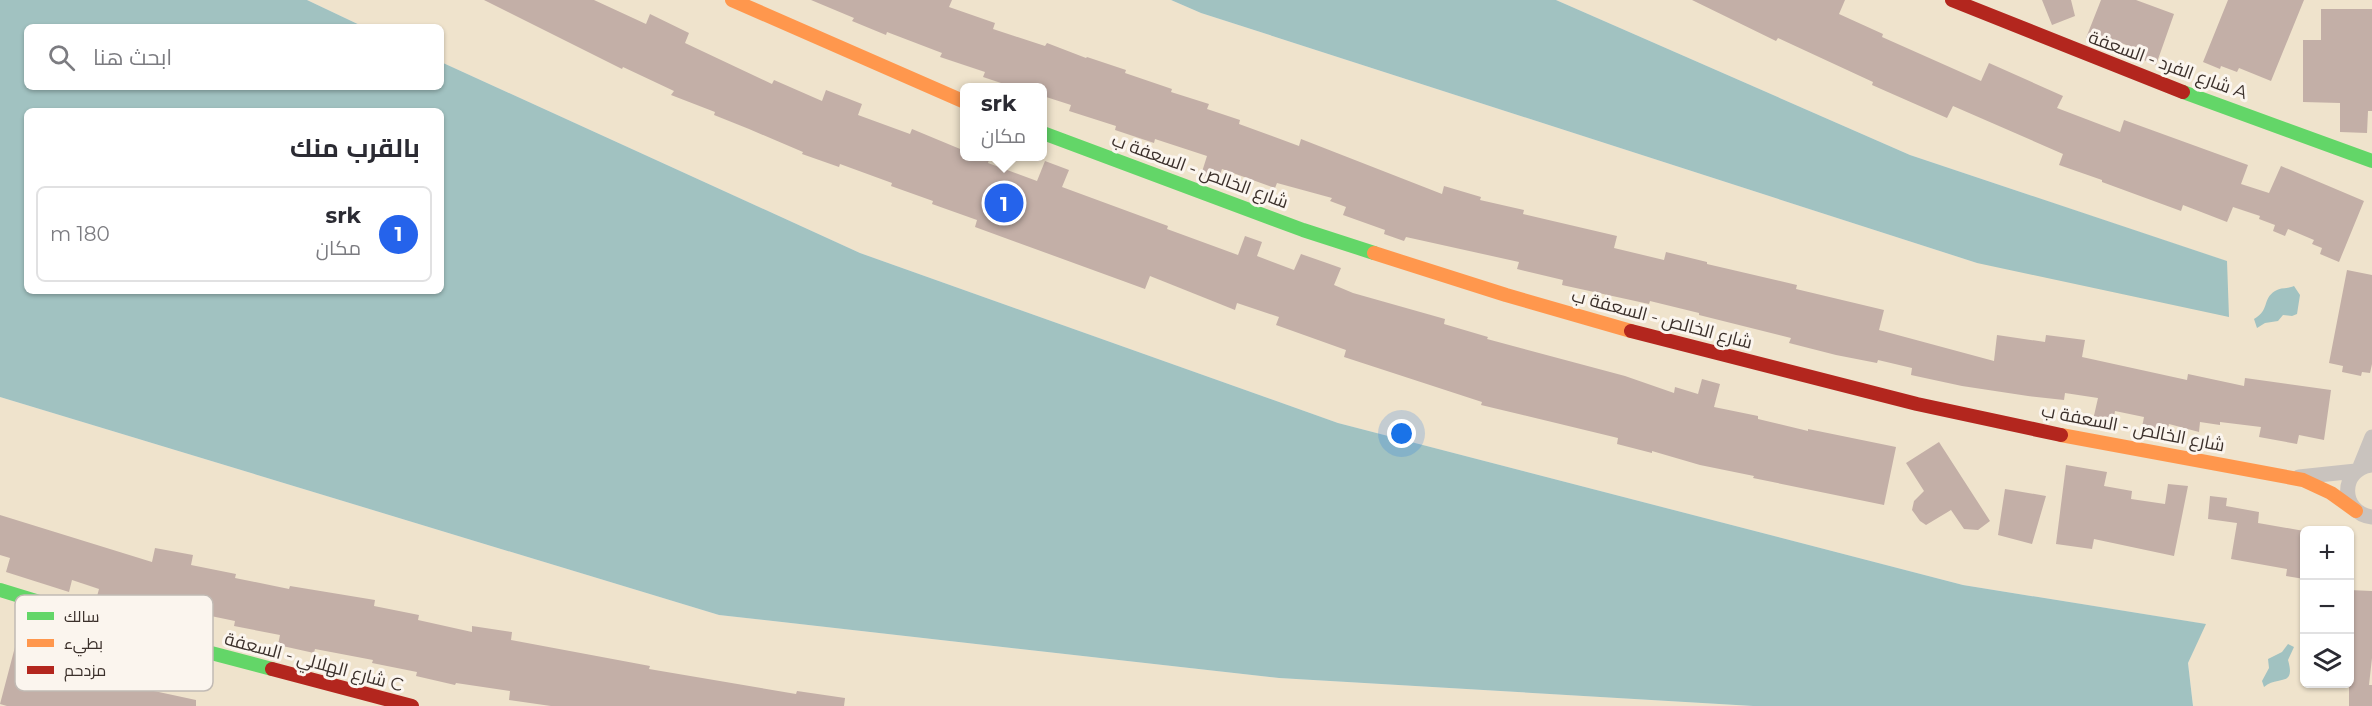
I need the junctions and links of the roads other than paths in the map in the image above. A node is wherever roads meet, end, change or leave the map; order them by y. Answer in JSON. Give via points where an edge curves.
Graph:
{"nodes":[{"id":1,"x":732,"y":0,"type":"edge"},
{"id":2,"x":1952,"y":0,"type":"edge"},
{"id":3,"x":960,"y":100,"type":"edge"},
{"id":4,"x":1047,"y":135,"type":"edge"},
{"id":5,"x":2372,"y":161,"type":"edge"},
{"id":6,"x":2372,"y":437,"type":"edge"},
{"id":7,"x":2362,"y":469,"type":"edge"},
{"id":8,"x":2288,"y":477,"type":"junction"},
{"id":9,"x":2365,"y":517,"type":"edge"},
{"id":10,"x":0,"y":590,"type":"edge"},
{"id":11,"x":16,"y":595,"type":"edge"},
{"id":12,"x":213,"y":654,"type":"edge"},
{"id":13,"x":412,"y":706,"type":"edge"}],
"edges":[{"from":1,"to":3,"type":"street"},
{"from":2,"to":5,"type":"street","name":"شارع الفرد - السعفة A","via":[[2129,72]]},
{"from":4,"to":8,"type":"street","name":"شارع الخالص - السعفة ب","via":[[1382,256],[1710,353],[2009,424]]},
{"from":6,"to":7,"type":"street"},
{"from":7,"to":8,"type":"street","name":"شارع الخالص - السعفة ب"},
{"from":7,"to":9,"type":"street","via":[[2347,486],[2347,495]]},
{"from":8,"to":9,"type":"street","name":"شارع الخالص - السعفة ب","via":[[2324,489]]},
{"from":10,"to":11,"type":"street","name":"شارع الهلالي - السعفة C"},
{"from":12,"to":13,"type":"street","name":"شارع الهلالي - السعفة C"}]}
